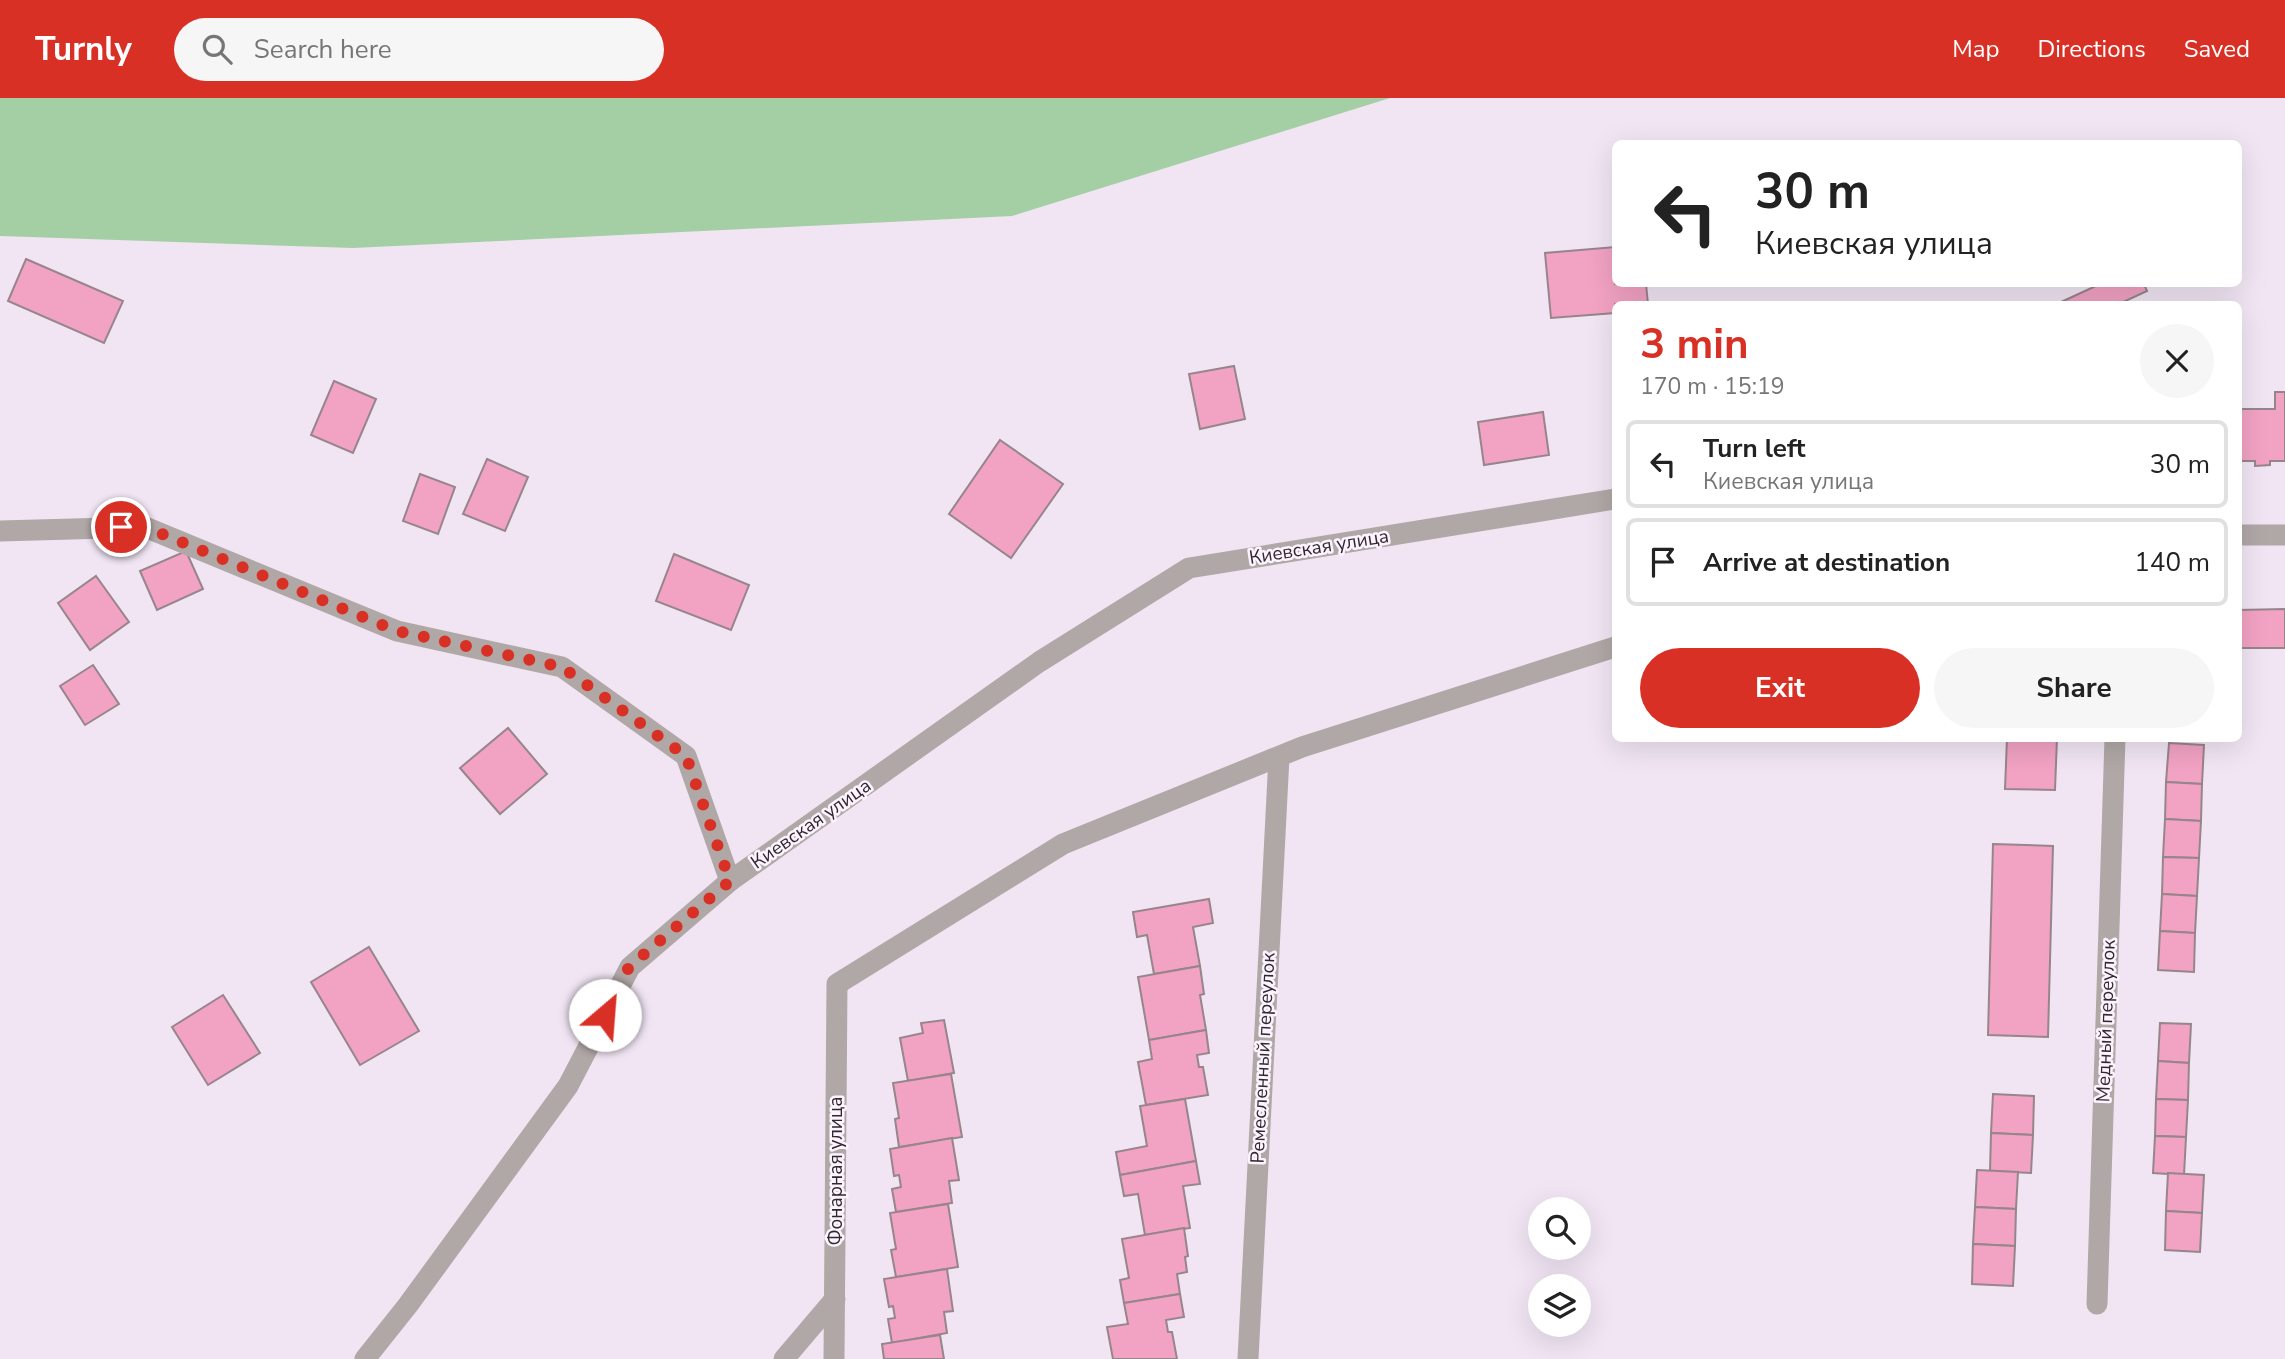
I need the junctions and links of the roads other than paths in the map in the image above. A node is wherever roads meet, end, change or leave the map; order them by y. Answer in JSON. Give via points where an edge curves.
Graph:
{"nodes":[{"id":1,"x":1612,"y":499,"type":"edge"},
{"id":2,"x":0,"y":531,"type":"edge"},
{"id":3,"x":2285,"y":534,"type":"edge"},
{"id":4,"x":2242,"y":535,"type":"edge"},
{"id":5,"x":1612,"y":647,"type":"edge"},
{"id":6,"x":2115,"y":742,"type":"edge"},
{"id":7,"x":1279,"y":757,"type":"junction"},
{"id":8,"x":730,"y":881,"type":"junction"},
{"id":9,"x":835,"y":1299,"type":"junction"},
{"id":10,"x":2097,"y":1304,"type":"dead end"},
{"id":11,"x":365,"y":1359,"type":"edge"},
{"id":12,"x":783,"y":1359,"type":"edge"},
{"id":13,"x":834,"y":1359,"type":"edge"},
{"id":14,"x":1248,"y":1359,"type":"edge"}],
"edges":[{"from":1,"to":8,"type":"street","name":"Киевская улица","via":[[1189,568],[1039,662]]},
{"from":2,"to":8,"type":"street","name":"Киевская улица","via":[[145,527],[397,631],[562,667],[686,756]]},
{"from":3,"to":4,"type":"street"},
{"from":5,"to":7,"type":"street"},
{"from":6,"to":10,"type":"street","name":"Медный переулок"},
{"from":7,"to":9,"type":"street","name":"Фонарная улица","via":[[1063,844],[837,984]]},
{"from":7,"to":14,"type":"street","name":"Ремесленный переулок"},
{"from":8,"to":11,"type":"street","via":[[629,967],[568,1086]]},
{"from":9,"to":12,"type":"street"},
{"from":9,"to":13,"type":"street","name":"Фонарная улица"}]}
